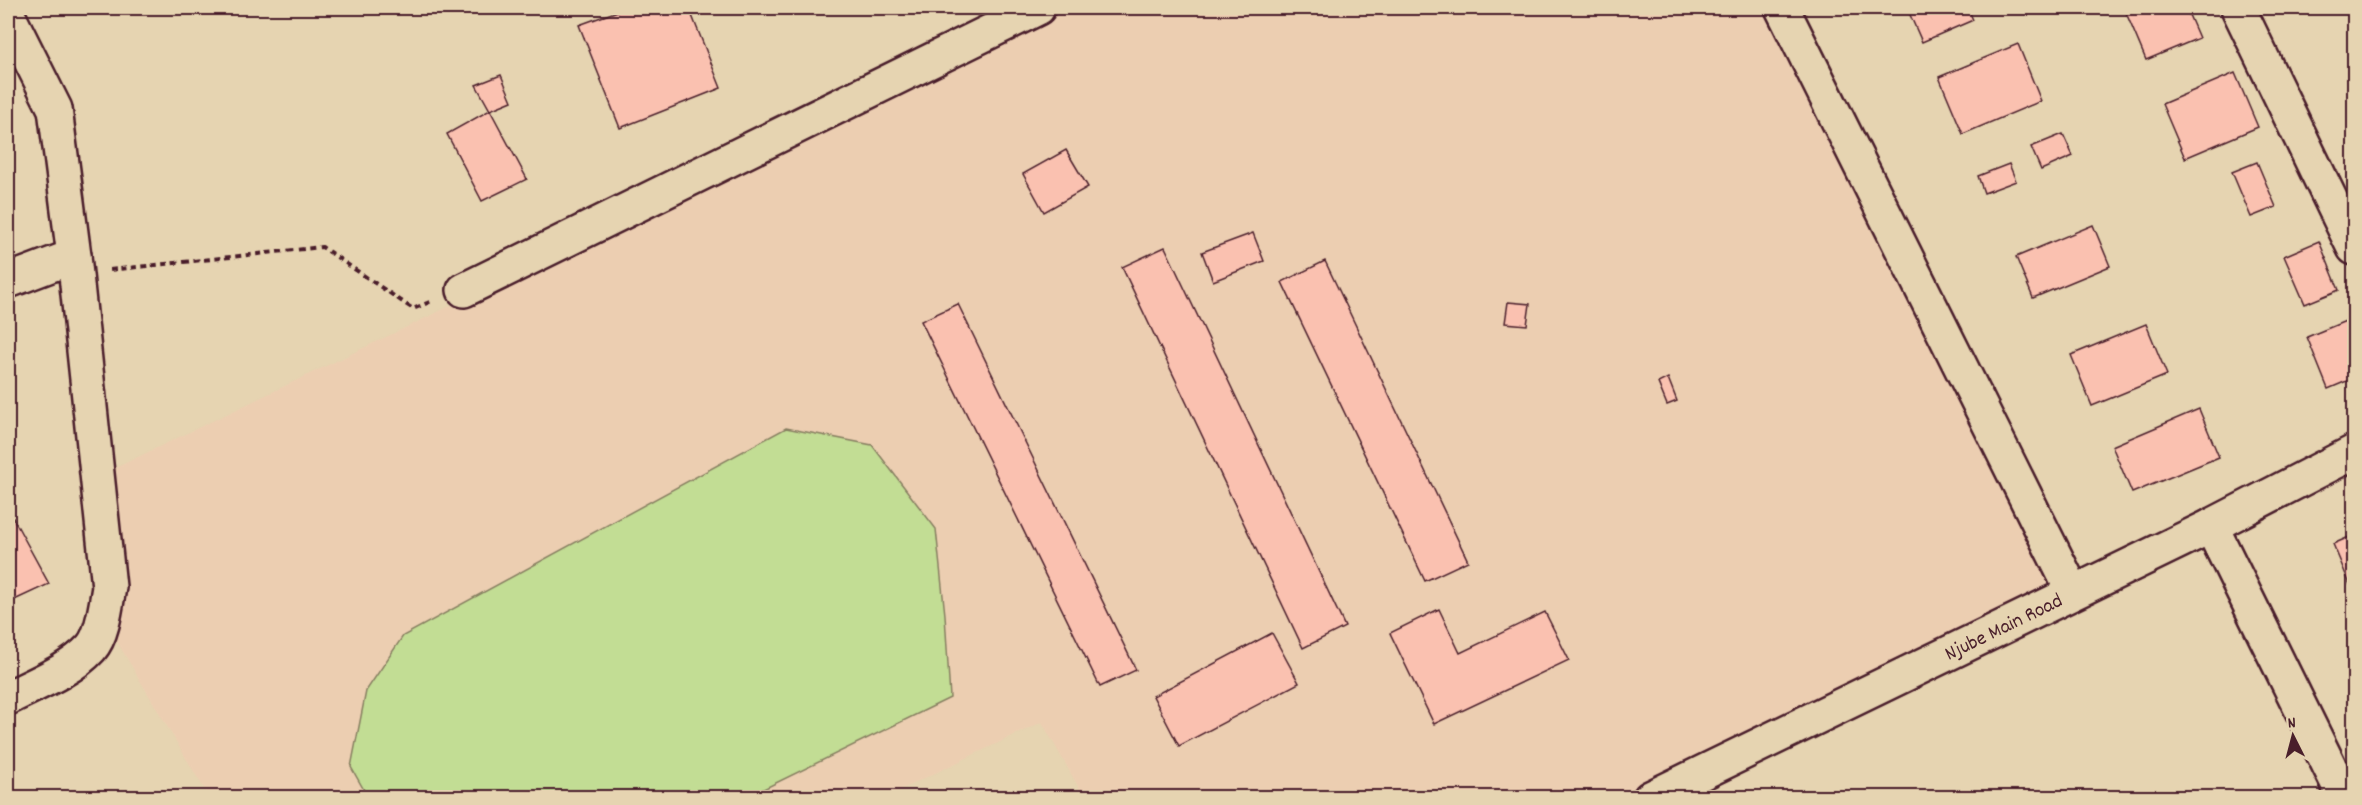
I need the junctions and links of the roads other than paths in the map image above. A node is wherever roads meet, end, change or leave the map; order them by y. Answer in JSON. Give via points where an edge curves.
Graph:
{"nodes":[{"id":1,"x":1038,"y":8,"type":"edge"},
{"id":2,"x":1782,"y":8,"type":"edge"},
{"id":3,"x":2238,"y":8,"type":"edge"},
{"id":4,"x":8,"y":15,"type":"edge"},
{"id":5,"x":2355,"y":248,"type":"edge"},
{"id":6,"x":75,"y":265,"type":"junction"},
{"id":7,"x":8,"y":281,"type":"edge"},
{"id":8,"x":464,"y":290,"type":"road end"},
{"id":9,"x":2355,"y":452,"type":"edge"},
{"id":10,"x":2211,"y":526,"type":"junction"},
{"id":11,"x":2073,"y":592,"type":"junction"},
{"id":12,"x":8,"y":698,"type":"edge"},
{"id":13,"x":1650,"y":798,"type":"edge"},
{"id":14,"x":2345,"y":798,"type":"edge"}],
"edges":[{"from":1,"to":8,"type":"street"},
{"from":2,"to":11,"type":"street"},
{"from":3,"to":5,"type":"street"},
{"from":4,"to":6,"type":"street","via":[[55,110]]},
{"from":6,"to":7,"type":"street"},
{"from":6,"to":12,"type":"street","via":[[109,587],[104,618],[93,647],[64,669]]},
{"from":9,"to":10,"type":"street","name":"Njube Main Road"},
{"from":10,"to":11,"type":"street","name":"Njube Main Road"},
{"from":10,"to":14,"type":"street"},
{"from":11,"to":13,"type":"street","name":"Njube Main Road"}]}
